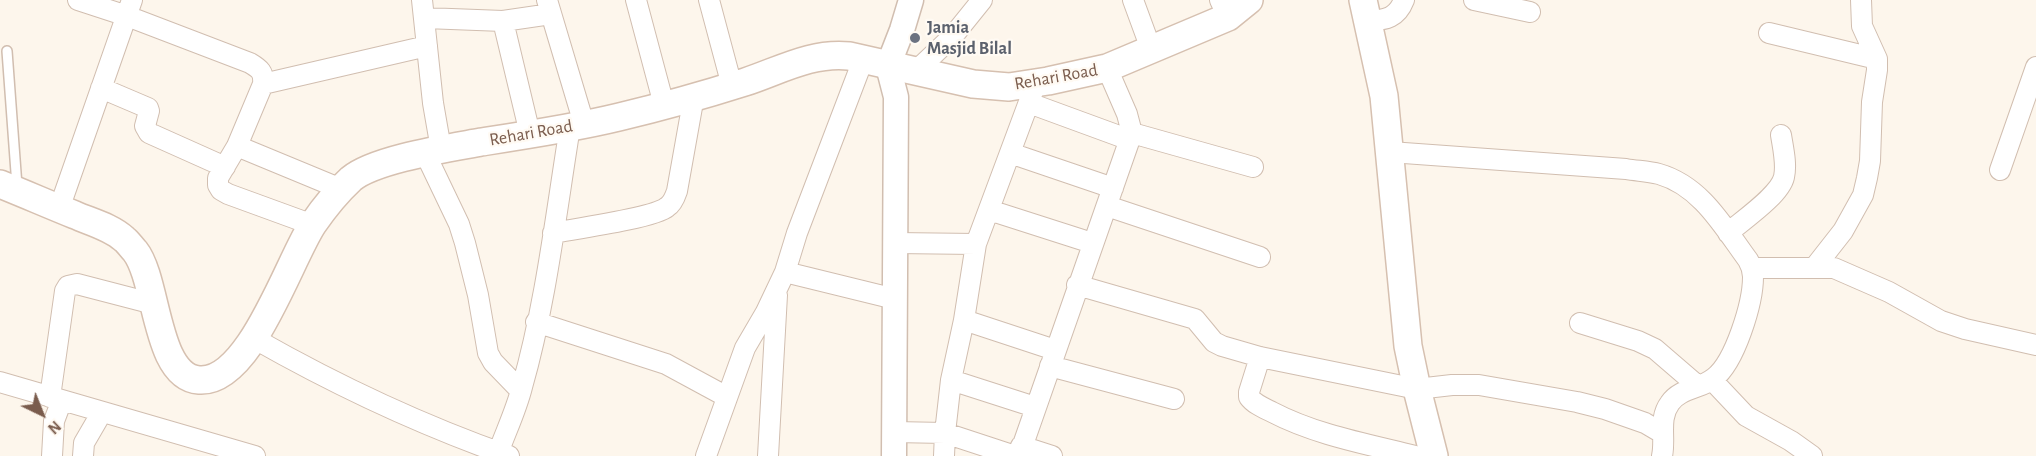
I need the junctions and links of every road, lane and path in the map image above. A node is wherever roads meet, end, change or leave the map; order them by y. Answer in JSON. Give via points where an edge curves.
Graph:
{"nodes":[{"id":1,"x":78,"y":0,"type":"edge"},
{"id":2,"x":636,"y":0,"type":"edge"},
{"id":3,"x":709,"y":0,"type":"edge"},
{"id":4,"x":910,"y":0,"type":"edge"},
{"id":5,"x":982,"y":0,"type":"edge"},
{"id":6,"x":1133,"y":0,"type":"edge"},
{"id":7,"x":1249,"y":0,"type":"edge"},
{"id":8,"x":1404,"y":0,"type":"edge"},
{"id":9,"x":1474,"y":0,"type":"edge"},
{"id":10,"x":1861,"y":0,"type":"edge"},
{"id":11,"x":549,"y":7,"type":"edge"},
{"id":12,"x":129,"y":8,"type":"edge"},
{"id":13,"x":423,"y":9,"type":"edge"},
{"id":14,"x":1224,"y":9,"type":"edge"},
{"id":15,"x":1365,"y":10,"type":"edge"},
{"id":16,"x":1530,"y":12,"type":"dead end"},
{"id":17,"x":503,"y":21,"type":"junction"},
{"id":18,"x":1769,"y":33,"type":"dead end"},
{"id":19,"x":427,"y":46,"type":"junction"},
{"id":20,"x":1151,"y":49,"type":"junction"},
{"id":21,"x":7,"y":51,"type":"dead end"},
{"id":22,"x":1877,"y":59,"type":"junction"},
{"id":23,"x":876,"y":63,"type":"junction"},
{"id":24,"x":2036,"y":67,"type":"edge"},
{"id":25,"x":1107,"y":68,"type":"junction"},
{"id":26,"x":916,"y":71,"type":"junction"},
{"id":27,"x":263,"y":84,"type":"junction"},
{"id":28,"x":732,"y":86,"type":"junction"},
{"id":29,"x":101,"y":88,"type":"junction"},
{"id":30,"x":1033,"y":93,"type":"junction"},
{"id":31,"x":694,"y":96,"type":"junction"},
{"id":32,"x":664,"y":105,"type":"junction"},
{"id":33,"x":577,"y":125,"type":"junction"},
{"id":34,"x":530,"y":134,"type":"junction"},
{"id":35,"x":1781,"y":135,"type":"dead end"},
{"id":36,"x":1131,"y":137,"type":"junction"},
{"id":37,"x":237,"y":146,"type":"junction"},
{"id":38,"x":433,"y":151,"type":"junction"},
{"id":39,"x":1390,"y":152,"type":"junction"},
{"id":40,"x":1010,"y":153,"type":"junction"},
{"id":41,"x":225,"y":167,"type":"junction"},
{"id":42,"x":1253,"y":167,"type":"dead end"},
{"id":43,"x":2000,"y":170,"type":"dead end"},
{"id":44,"x":9,"y":188,"type":"edge"},
{"id":45,"x":341,"y":189,"type":"junction"},
{"id":46,"x":1110,"y":197,"type":"junction"},
{"id":47,"x":59,"y":209,"type":"junction"},
{"id":48,"x":989,"y":210,"type":"junction"},
{"id":49,"x":313,"y":225,"type":"junction"},
{"id":50,"x":553,"y":233,"type":"junction"},
{"id":51,"x":1728,"y":233,"type":"junction"},
{"id":52,"x":895,"y":243,"type":"junction"},
{"id":53,"x":1092,"y":243,"type":"junction"},
{"id":54,"x":976,"y":244,"type":"junction"},
{"id":55,"x":1260,"y":257,"type":"dead end"},
{"id":56,"x":1752,"y":268,"type":"junction"},
{"id":57,"x":1814,"y":268,"type":"junction"},
{"id":58,"x":781,"y":281,"type":"junction"},
{"id":59,"x":1077,"y":285,"type":"junction"},
{"id":60,"x":895,"y":299,"type":"junction"},
{"id":61,"x":154,"y":304,"type":"junction"},
{"id":62,"x":964,"y":320,"type":"junction"},
{"id":63,"x":536,"y":322,"type":"junction"},
{"id":64,"x":1580,"y":323,"type":"dead end"},
{"id":65,"x":255,"y":339,"type":"junction"},
{"id":66,"x":2036,"y":345,"type":"edge"},
{"id":67,"x":1260,"y":357,"type":"junction"},
{"id":68,"x":1053,"y":358,"type":"junction"},
{"id":69,"x":951,"y":380,"type":"junction"},
{"id":70,"x":0,"y":382,"type":"edge"},
{"id":71,"x":1705,"y":383,"type":"junction"},
{"id":72,"x":1417,"y":389,"type":"junction"},
{"id":73,"x":521,"y":391,"type":"junction"},
{"id":74,"x":727,"y":397,"type":"junction"},
{"id":75,"x":56,"y":399,"type":"junction"},
{"id":76,"x":1174,"y":399,"type":"dead end"},
{"id":77,"x":1035,"y":407,"type":"junction"},
{"id":78,"x":102,"y":412,"type":"junction"},
{"id":79,"x":945,"y":433,"type":"junction"},
{"id":80,"x":1662,"y":433,"type":"junction"},
{"id":81,"x":894,"y":444,"type":"edge"},
{"id":82,"x":1018,"y":453,"type":"edge"},
{"id":83,"x":502,"y":455,"type":"edge"},
{"id":84,"x":52,"y":456,"type":"edge"},
{"id":85,"x":83,"y":456,"type":"edge"},
{"id":86,"x":255,"y":456,"type":"edge"},
{"id":87,"x":706,"y":456,"type":"edge"},
{"id":88,"x":768,"y":456,"type":"edge"},
{"id":89,"x":944,"y":456,"type":"edge"},
{"id":90,"x":1052,"y":456,"type":"edge"},
{"id":91,"x":1415,"y":456,"type":"edge"},
{"id":92,"x":1434,"y":456,"type":"edge"},
{"id":93,"x":1662,"y":456,"type":"edge"},
{"id":94,"x":1812,"y":456,"type":"edge"}],
"edges":[{"from":1,"to":12,"type":"street"},
{"from":2,"to":32,"type":"street"},
{"from":3,"to":28,"type":"street"},
{"from":4,"to":23,"type":"street","via":[[902,30]]},
{"from":5,"to":26,"type":"street","via":[[953,36]]},
{"from":6,"to":20,"type":"street"},
{"from":7,"to":14,"type":"main road","name":"Rehari Road"},
{"from":8,"to":15,"type":"street","via":[[1390,19]]},
{"from":9,"to":16,"type":"street"},
{"from":10,"to":22,"type":"street","via":[[1862,26]]},
{"from":11,"to":17,"type":"street"},
{"from":11,"to":33,"type":"street"},
{"from":12,"to":27,"type":"street","via":[[259,68],[264,74]]},
{"from":12,"to":29,"type":"street"},
{"from":13,"to":17,"type":"street"},
{"from":13,"to":19,"type":"street"},
{"from":14,"to":20,"type":"main road","name":"Rehari Road"},
{"from":15,"to":39,"type":"main road","via":[[1384,96]]},
{"from":17,"to":34,"type":"street"},
{"from":18,"to":22,"type":"street"},
{"from":19,"to":27,"type":"street"},
{"from":19,"to":38,"type":"street"},
{"from":20,"to":25,"type":"main road","name":"Rehari Road"},
{"from":21,"to":44,"type":"lane"},
{"from":22,"to":57,"type":"street","via":[[1870,161],[1863,195],[1843,231]]},
{"from":23,"to":26,"type":"main road","name":"Rehari Road"},
{"from":23,"to":28,"type":"main road","name":"Rehari Road","via":[[832,54]]},
{"from":23,"to":52,"type":"street","via":[[896,97]]},
{"from":23,"to":58,"type":"street","via":[[797,233]]},
{"from":24,"to":43,"type":"street"},
{"from":25,"to":30,"type":"main road","name":"Rehari Road"},
{"from":25,"to":36,"type":"street","via":[[1127,114]]},
{"from":26,"to":30,"type":"main road","name":"Rehari Road"},
{"from":27,"to":37,"type":"street"},
{"from":28,"to":31,"type":"main road","name":"Rehari Road"},
{"from":29,"to":41,"type":"street","via":[[148,108],[145,126],[149,134]]},
{"from":29,"to":47,"type":"street"},
{"from":30,"to":36,"type":"street"},
{"from":30,"to":40,"type":"street"},
{"from":31,"to":32,"type":"main road","name":"Rehari Road"},
{"from":31,"to":50,"type":"street","via":[[676,191],[667,207],[643,216]]},
{"from":32,"to":33,"type":"main road","name":"Rehari Road"},
{"from":33,"to":34,"type":"main road","name":"Rehari Road"},
{"from":33,"to":50,"type":"street"},
{"from":34,"to":38,"type":"main road","name":"Rehari Road"},
{"from":35,"to":51,"type":"street","via":[[1784,179]]},
{"from":36,"to":42,"type":"street"},
{"from":36,"to":46,"type":"street"},
{"from":37,"to":41,"type":"street"},
{"from":37,"to":45,"type":"street"},
{"from":38,"to":45,"type":"main road","name":"Rehari Road","via":[[372,167]]},
{"from":38,"to":73,"type":"street","via":[[465,243],[488,353]]},
{"from":39,"to":51,"type":"street","via":[[1658,174],[1691,190]]},
{"from":39,"to":72,"type":"main road","via":[[1408,346]]},
{"from":40,"to":46,"type":"street"},
{"from":40,"to":48,"type":"street"},
{"from":41,"to":49,"type":"street","via":[[218,178],[221,190]]},
{"from":44,"to":47,"type":"main road","name":"Rehari Road"},
{"from":45,"to":49,"type":"main road","name":"Rehari Road"},
{"from":46,"to":53,"type":"street"},
{"from":46,"to":55,"type":"street"},
{"from":47,"to":61,"type":"main road","name":"Rehari Road","via":[[123,238],[145,268]]},
{"from":48,"to":53,"type":"street"},
{"from":48,"to":54,"type":"street"},
{"from":49,"to":65,"type":"main road","name":"Rehari Road"},
{"from":50,"to":63,"type":"street"},
{"from":51,"to":56,"type":"street"},
{"from":52,"to":54,"type":"street"},
{"from":52,"to":60,"type":"street"},
{"from":53,"to":59,"type":"street"},
{"from":54,"to":62,"type":"street"},
{"from":56,"to":57,"type":"street"},
{"from":56,"to":71,"type":"street","via":[[1752,286],[1737,344],[1730,361]]},
{"from":57,"to":66,"type":"street","via":[[1844,271],[1953,325]]},
{"from":58,"to":60,"type":"street"},
{"from":58,"to":74,"type":"street","via":[[745,348]]},
{"from":58,"to":88,"type":"street"},
{"from":59,"to":67,"type":"street","via":[[1191,317],[1214,342]]},
{"from":59,"to":68,"type":"street"},
{"from":60,"to":81,"type":"street"},
{"from":61,"to":65,"type":"main road","name":"Rehari Road","via":[[169,356],[187,377],[212,379],[227,370]]},
{"from":61,"to":75,"type":"street","via":[[76,284],[68,286]]},
{"from":62,"to":68,"type":"street"},
{"from":62,"to":69,"type":"street"},
{"from":63,"to":73,"type":"street"},
{"from":63,"to":74,"type":"street","via":[[658,361]]},
{"from":64,"to":71,"type":"street","via":[[1655,349]]},
{"from":65,"to":83,"type":"street","via":[[418,422]]},
{"from":67,"to":72,"type":"street"},
{"from":67,"to":91,"type":"street","via":[[1249,392],[1255,403],[1302,426]]},
{"from":68,"to":76,"type":"street"},
{"from":68,"to":77,"type":"street"},
{"from":69,"to":77,"type":"street"},
{"from":69,"to":79,"type":"street"},
{"from":70,"to":75,"type":"street"},
{"from":71,"to":80,"type":"street","via":[[1677,395],[1665,412]]},
{"from":71,"to":94,"type":"street","via":[[1746,416]]},
{"from":72,"to":80,"type":"street","via":[[1452,385],[1492,387],[1605,409]]},
{"from":72,"to":92,"type":"main road"},
{"from":73,"to":83,"type":"street"},
{"from":74,"to":87,"type":"street"},
{"from":75,"to":78,"type":"street"},
{"from":75,"to":84,"type":"street"},
{"from":77,"to":82,"type":"street"},
{"from":78,"to":85,"type":"street","via":[[84,443]]},
{"from":78,"to":86,"type":"street"},
{"from":79,"to":81,"type":"street"},
{"from":79,"to":82,"type":"street"},
{"from":79,"to":89,"type":"street"},
{"from":80,"to":93,"type":"street"},
{"from":82,"to":90,"type":"street"}]}
